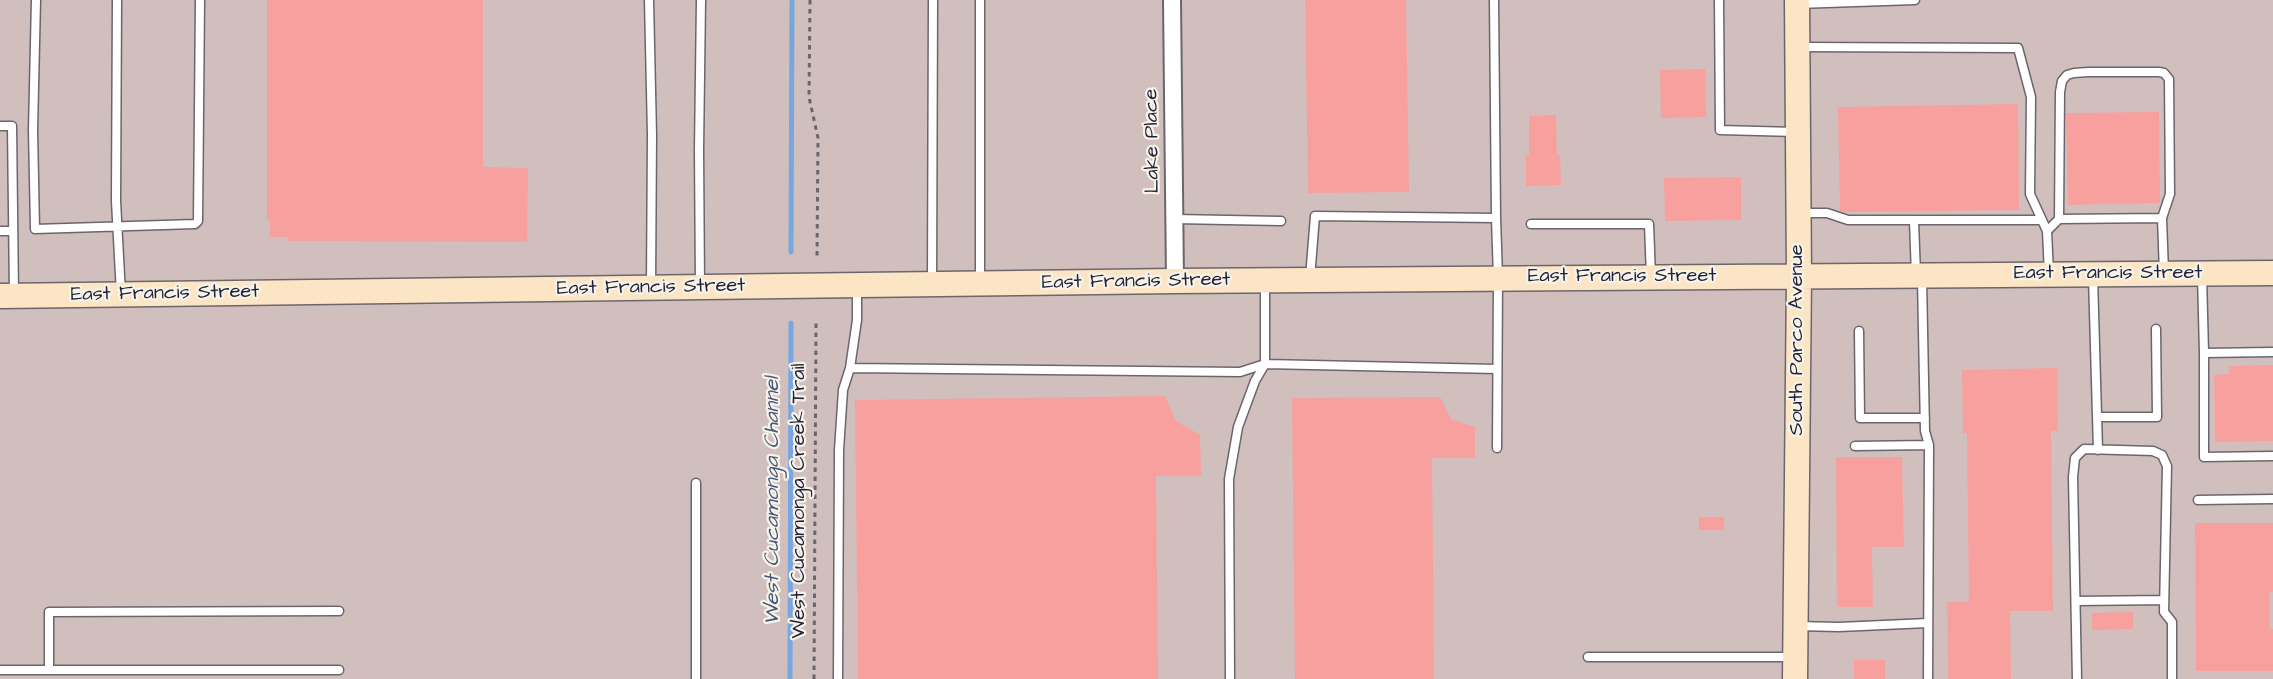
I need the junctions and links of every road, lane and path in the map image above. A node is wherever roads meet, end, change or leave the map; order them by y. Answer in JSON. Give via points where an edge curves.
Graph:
{"nodes":[{"id":1,"x":36,"y":0,"type":"edge"},
{"id":2,"x":117,"y":0,"type":"edge"},
{"id":3,"x":200,"y":0,"type":"edge"},
{"id":4,"x":648,"y":0,"type":"edge"},
{"id":5,"x":701,"y":0,"type":"edge"},
{"id":6,"x":810,"y":0,"type":"edge"},
{"id":7,"x":933,"y":0,"type":"edge"},
{"id":8,"x":980,"y":0,"type":"edge"},
{"id":9,"x":1172,"y":0,"type":"edge"},
{"id":10,"x":1494,"y":0,"type":"edge"},
{"id":11,"x":1719,"y":0,"type":"edge"},
{"id":12,"x":1915,"y":0,"type":"edge"},
{"id":13,"x":1855,"y":1,"type":"edge"},
{"id":14,"x":1797,"y":2,"type":"edge"},
{"id":15,"x":1797,"y":47,"type":"junction"},
{"id":16,"x":0,"y":126,"type":"edge"},
{"id":17,"x":1798,"y":132,"type":"junction"},
{"id":18,"x":1798,"y":213,"type":"junction"},
{"id":19,"x":1496,"y":218,"type":"junction"},
{"id":20,"x":2162,"y":218,"type":"junction"},
{"id":21,"x":1174,"y":219,"type":"junction"},
{"id":22,"x":2059,"y":219,"type":"junction"},
{"id":23,"x":2042,"y":220,"type":"junction"},
{"id":24,"x":1281,"y":221,"type":"dead end"},
{"id":25,"x":1914,"y":221,"type":"junction"},
{"id":26,"x":1531,"y":224,"type":"dead end"},
{"id":27,"x":117,"y":225,"type":"junction"},
{"id":28,"x":0,"y":231,"type":"edge"},
{"id":29,"x":14,"y":231,"type":"junction"},
{"id":30,"x":2047,"y":231,"type":"junction"},
{"id":31,"x":817,"y":257,"type":"dead end"},
{"id":32,"x":2164,"y":273,"type":"junction"},
{"id":33,"x":2202,"y":273,"type":"junction"},
{"id":34,"x":2273,"y":273,"type":"edge"},
{"id":35,"x":2049,"y":274,"type":"junction"},
{"id":36,"x":2093,"y":274,"type":"junction"},
{"id":37,"x":1919,"y":275,"type":"junction"},
{"id":38,"x":1799,"y":276,"type":"junction"},
{"id":39,"x":1651,"y":277,"type":"junction"},
{"id":40,"x":1498,"y":279,"type":"junction"},
{"id":41,"x":1264,"y":280,"type":"junction"},
{"id":42,"x":1310,"y":280,"type":"junction"},
{"id":43,"x":1175,"y":281,"type":"junction"},
{"id":44,"x":980,"y":283,"type":"junction"},
{"id":45,"x":932,"y":284,"type":"junction"},
{"id":46,"x":857,"y":285,"type":"junction"},
{"id":47,"x":700,"y":287,"type":"junction"},
{"id":48,"x":651,"y":288,"type":"junction"},
{"id":49,"x":121,"y":294,"type":"junction"},
{"id":50,"x":7,"y":296,"type":"edge"},
{"id":51,"x":816,"y":323,"type":"dead end"},
{"id":52,"x":2156,"y":329,"type":"dead end"},
{"id":53,"x":1859,"y":331,"type":"dead end"},
{"id":54,"x":2273,"y":352,"type":"edge"},
{"id":55,"x":2204,"y":353,"type":"junction"},
{"id":56,"x":1264,"y":364,"type":"junction"},
{"id":57,"x":850,"y":368,"type":"junction"},
{"id":58,"x":1497,"y":369,"type":"junction"},
{"id":59,"x":2097,"y":417,"type":"junction"},
{"id":60,"x":1925,"y":418,"type":"junction"},
{"id":61,"x":1929,"y":445,"type":"junction"},
{"id":62,"x":1855,"y":446,"type":"dead end"},
{"id":63,"x":1497,"y":448,"type":"dead end"},
{"id":64,"x":2098,"y":450,"type":"junction"},
{"id":65,"x":2273,"y":456,"type":"edge"},
{"id":66,"x":696,"y":483,"type":"dead end"},
{"id":67,"x":2273,"y":499,"type":"edge"},
{"id":68,"x":2198,"y":500,"type":"dead end"},
{"id":69,"x":2164,"y":600,"type":"junction"},
{"id":70,"x":2076,"y":601,"type":"junction"},
{"id":71,"x":339,"y":611,"type":"dead end"},
{"id":72,"x":1928,"y":623,"type":"junction"},
{"id":73,"x":1796,"y":626,"type":"junction"},
{"id":74,"x":1588,"y":657,"type":"dead end"},
{"id":75,"x":1795,"y":668,"type":"edge"},
{"id":76,"x":0,"y":670,"type":"edge"},
{"id":77,"x":49,"y":670,"type":"junction"},
{"id":78,"x":339,"y":670,"type":"dead end"},
{"id":79,"x":696,"y":679,"type":"edge"},
{"id":80,"x":814,"y":679,"type":"edge"},
{"id":81,"x":838,"y":679,"type":"edge"},
{"id":82,"x":1230,"y":679,"type":"edge"},
{"id":83,"x":1928,"y":679,"type":"edge"},
{"id":84,"x":2077,"y":679,"type":"edge"},
{"id":85,"x":2172,"y":679,"type":"edge"}],
"edges":[{"from":1,"to":27,"type":"lane","via":[[35,229]]},
{"from":2,"to":27,"type":"lane"},
{"from":3,"to":27,"type":"lane","via":[[198,221]]},
{"from":4,"to":48,"type":"lane"},
{"from":5,"to":47,"type":"lane"},
{"from":6,"to":31,"type":"path","via":[[809,97],[818,138]]},
{"from":7,"to":45,"type":"lane"},
{"from":8,"to":44,"type":"lane"},
{"from":9,"to":21,"type":"street","name":"Lake Place"},
{"from":10,"to":19,"type":"lane"},
{"from":11,"to":17,"type":"lane","via":[[1720,130]]},
{"from":12,"to":13,"type":"lane"},
{"from":13,"to":14,"type":"lane"},
{"from":14,"to":15,"type":"street","name":"South Parco Avenue"},
{"from":15,"to":17,"type":"street","name":"South Parco Avenue"},
{"from":15,"to":23,"type":"lane","via":[[2018,48],[2031,97],[2030,194]]},
{"from":16,"to":29,"type":"lane","via":[[12,126]]},
{"from":17,"to":18,"type":"street","name":"South Parco Avenue"},
{"from":18,"to":25,"type":"lane","via":[[1827,213],[1848,220]]},
{"from":18,"to":38,"type":"street","name":"South Parco Avenue"},
{"from":19,"to":40,"type":"lane"},
{"from":19,"to":42,"type":"lane","via":[[1315,216]]},
{"from":20,"to":22,"type":"lane"},
{"from":20,"to":22,"type":"lane","via":[[2169,194],[2169,79],[2159,72],[2088,72],[2067,75],[2062,81]]},
{"from":20,"to":32,"type":"lane"},
{"from":21,"to":24,"type":"lane"},
{"from":21,"to":43,"type":"street","name":"Lake Place"},
{"from":22,"to":30,"type":"lane"},
{"from":23,"to":25,"type":"lane"},
{"from":23,"to":30,"type":"lane"},
{"from":25,"to":37,"type":"lane"},
{"from":26,"to":39,"type":"lane","via":[[1649,224]]},
{"from":27,"to":49,"type":"lane"},
{"from":28,"to":29,"type":"lane"},
{"from":29,"to":50,"type":"lane"},
{"from":30,"to":35,"type":"lane"},
{"from":32,"to":33,"type":"street","name":"East Francis Street"},
{"from":32,"to":36,"type":"street","name":"East Francis Street"},
{"from":33,"to":34,"type":"street","name":"East Francis Street"},
{"from":33,"to":55,"type":"lane"},
{"from":35,"to":36,"type":"street","name":"East Francis Street"},
{"from":35,"to":37,"type":"street","name":"East Francis Street"},
{"from":36,"to":59,"type":"lane"},
{"from":37,"to":38,"type":"street","name":"East Francis Street"},
{"from":37,"to":60,"type":"lane"},
{"from":38,"to":39,"type":"street","name":"East Francis Street"},
{"from":38,"to":73,"type":"street","name":"South Parco Avenue"},
{"from":39,"to":40,"type":"street","name":"East Francis Street"},
{"from":40,"to":42,"type":"street","name":"East Francis Street"},
{"from":40,"to":58,"type":"lane"},
{"from":41,"to":42,"type":"street","name":"East Francis Street"},
{"from":41,"to":43,"type":"street","name":"East Francis Street"},
{"from":41,"to":56,"type":"lane"},
{"from":43,"to":44,"type":"street","name":"East Francis Street"},
{"from":44,"to":45,"type":"street","name":"East Francis Street"},
{"from":45,"to":46,"type":"street","name":"East Francis Street"},
{"from":46,"to":47,"type":"street","name":"East Francis Street"},
{"from":46,"to":57,"type":"lane"},
{"from":47,"to":48,"type":"street","name":"East Francis Street"},
{"from":48,"to":49,"type":"street","name":"East Francis Street"},
{"from":49,"to":50,"type":"street","name":"East Francis Street"},
{"from":51,"to":80,"type":"path","name":"West Cucamonga Creek Trail"},
{"from":52,"to":59,"type":"lane","via":[[2157,417]]},
{"from":53,"to":60,"type":"lane","via":[[1860,418]]},
{"from":54,"to":55,"type":"lane"},
{"from":55,"to":65,"type":"lane","via":[[2204,457]]},
{"from":56,"to":57,"type":"lane","via":[[1240,372]]},
{"from":56,"to":58,"type":"lane"},
{"from":56,"to":82,"type":"lane","via":[[1238,427],[1229,479]]},
{"from":57,"to":81,"type":"lane","via":[[843,390],[839,450]]},
{"from":58,"to":63,"type":"lane"},
{"from":59,"to":64,"type":"lane"},
{"from":60,"to":61,"type":"lane"},
{"from":61,"to":62,"type":"lane"},
{"from":61,"to":72,"type":"lane"},
{"from":64,"to":69,"type":"lane","via":[[2153,451],[2163,455],[2167,466]]},
{"from":64,"to":70,"type":"lane","via":[[2084,449],[2075,458]]},
{"from":66,"to":79,"type":"lane"},
{"from":67,"to":68,"type":"lane"},
{"from":69,"to":70,"type":"lane"},
{"from":69,"to":85,"type":"lane","via":[[2164,612],[2172,622]]},
{"from":70,"to":84,"type":"lane"},
{"from":71,"to":77,"type":"lane","via":[[49,612]]},
{"from":72,"to":73,"type":"lane"},
{"from":72,"to":83,"type":"lane"},
{"from":73,"to":75,"type":"street","name":"South Parco Avenue"},
{"from":74,"to":75,"type":"lane"},
{"from":76,"to":77,"type":"lane"},
{"from":77,"to":78,"type":"lane"}]}
